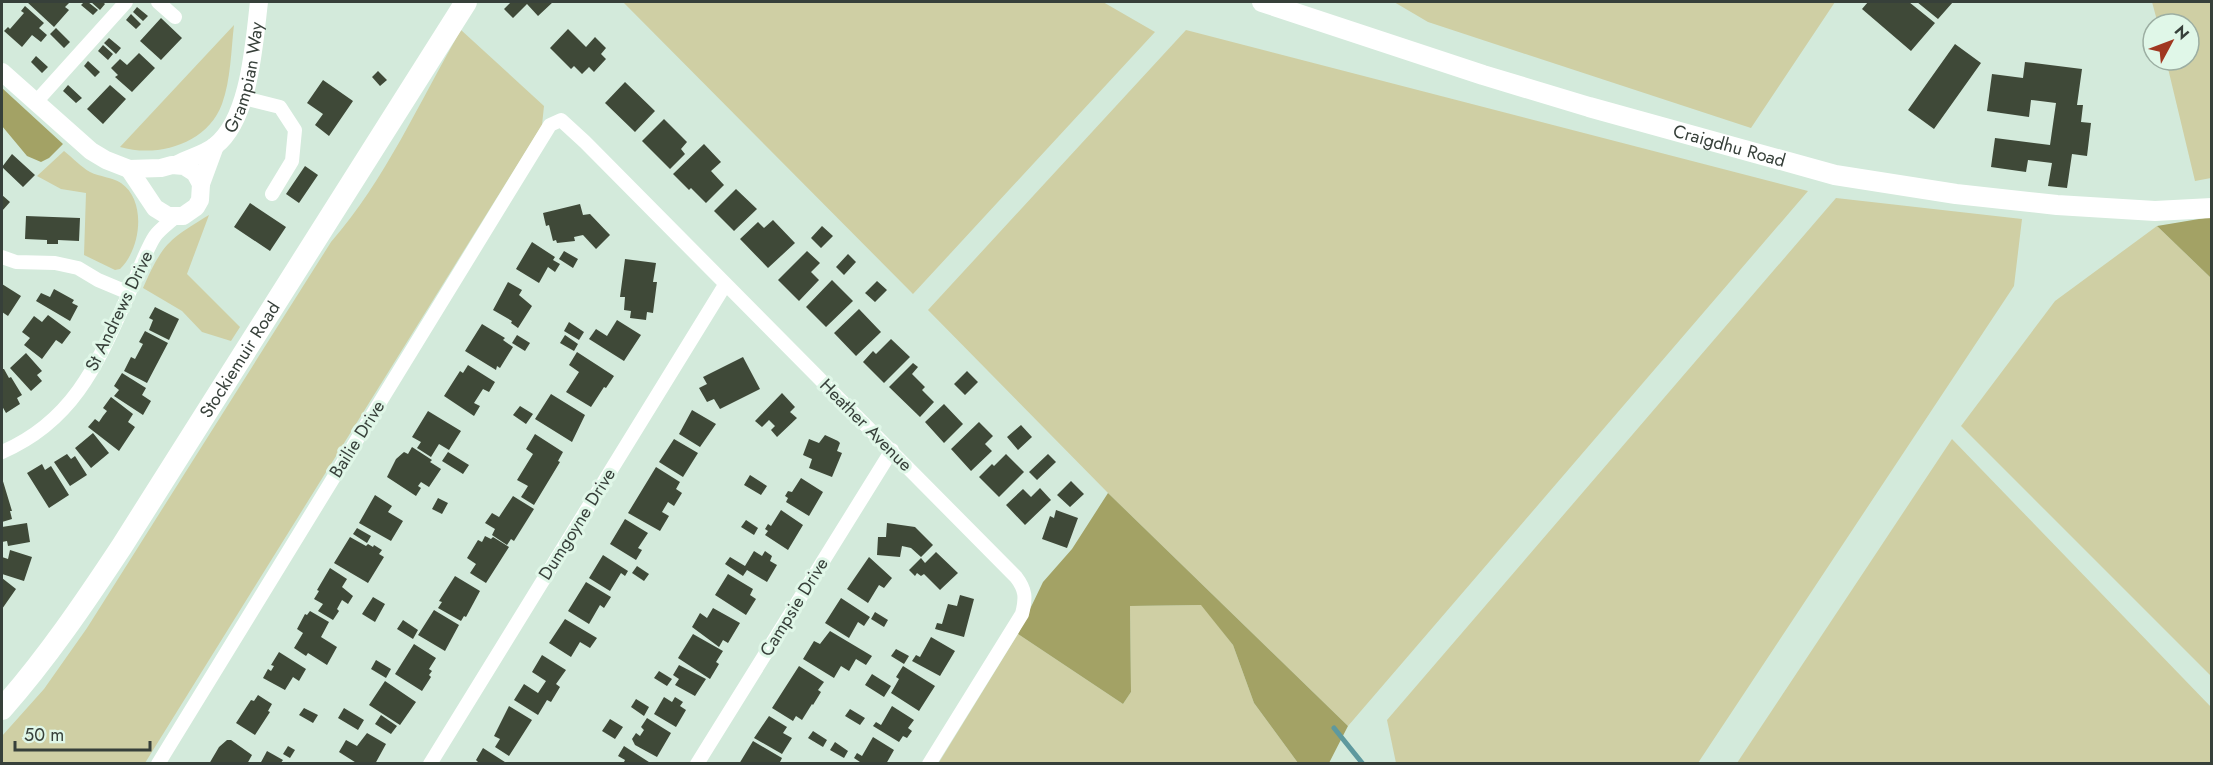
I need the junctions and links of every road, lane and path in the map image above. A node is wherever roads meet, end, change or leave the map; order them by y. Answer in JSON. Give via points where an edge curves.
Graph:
{"nodes":[{"id":1,"x":126,"y":2,"type":"edge"},
{"id":2,"x":158,"y":2,"type":"edge"},
{"id":3,"x":259,"y":2,"type":"edge"},
{"id":4,"x":466,"y":2,"type":"edge"},
{"id":5,"x":1262,"y":2,"type":"edge"},
{"id":6,"x":175,"y":17,"type":"dead end"},
{"id":7,"x":2,"y":72,"type":"edge"},
{"id":8,"x":244,"y":98,"type":"junction"},
{"id":9,"x":35,"y":103,"type":"junction"},
{"id":10,"x":561,"y":120,"type":"joint"},
{"id":11,"x":215,"y":147,"type":"junction"},
{"id":12,"x":169,"y":166,"type":"junction"},
{"id":13,"x":129,"y":169,"type":"junction"},
{"id":14,"x":201,"y":184,"type":"junction"},
{"id":15,"x":272,"y":194,"type":"dead end"},
{"id":16,"x":152,"y":202,"type":"junction"},
{"id":17,"x":2211,"y":208,"type":"edge"},
{"id":18,"x":175,"y":217,"type":"junction"},
{"id":19,"x":155,"y":237,"type":"junction"},
{"id":20,"x":2,"y":257,"type":"edge"},
{"id":21,"x":725,"y":285,"type":"junction"},
{"id":22,"x":129,"y":293,"type":"junction"},
{"id":23,"x":892,"y":450,"type":"junction"},
{"id":24,"x":2,"y":452,"type":"edge"},
{"id":25,"x":2,"y":708,"type":"edge"},
{"id":26,"x":158,"y":764,"type":"edge"},
{"id":27,"x":430,"y":764,"type":"edge"},
{"id":28,"x":697,"y":764,"type":"edge"},
{"id":29,"x":929,"y":764,"type":"edge"}],
"edges":[{"from":1,"to":9,"type":"street"},
{"from":2,"to":6,"type":"street"},
{"from":3,"to":8,"type":"street","name":"Grampian Way"},
{"from":4,"to":25,"type":"main road","name":"Stockiemuir Road","via":[[122,546],[74,619]]},
{"from":5,"to":17,"type":"main road","name":"Craigdhu Road","via":[[1493,78],[1835,175],[2057,205],[2155,211]]},
{"from":7,"to":9,"type":"street","name":"Grampian Way"},
{"from":8,"to":11,"type":"street","name":"Grampian Way","via":[[230,130]]},
{"from":8,"to":15,"type":"street","via":[[280,107],[295,130],[292,161]]},
{"from":9,"to":13,"type":"street","name":"Grampian Way","via":[[91,151]]},
{"from":10,"to":21,"type":"street","name":"Heather Avenue"},
{"from":10,"to":26,"type":"street","name":"Bailie Drive","via":[[550,125]]},
{"from":11,"to":12,"type":"street","name":"Grampian Way"},
{"from":11,"to":14,"type":"street","name":"Grampian Way"},
{"from":12,"to":13,"type":"street","name":"Grampian Way"},
{"from":12,"to":14,"type":"street","via":[[184,166],[195,173]]},
{"from":12,"to":16,"type":"street","via":[[152,178]]},
{"from":13,"to":16,"type":"street"},
{"from":14,"to":18,"type":"street","name":"Grampian Way","via":[[196,207]]},
{"from":16,"to":18,"type":"street"},
{"from":16,"to":19,"type":"street","name":"St Andrews Drive"},
{"from":18,"to":19,"type":"street","name":"St Andrews Drive"},
{"from":19,"to":22,"type":"street","name":"St Andrews Drive"},
{"from":20,"to":22,"type":"street","via":[[78,268]]},
{"from":21,"to":23,"type":"street","name":"Heather Avenue"},
{"from":21,"to":27,"type":"street","name":"Dumgoyne Drive"},
{"from":22,"to":24,"type":"street","name":"St Andrews Drive","via":[[98,361],[70,404],[23,443]]},
{"from":23,"to":28,"type":"street","name":"Campsie Drive"},
{"from":23,"to":29,"type":"street","name":"Heather Avenue","via":[[1016,577],[1024,587],[1026,599],[1022,614]]}]}
